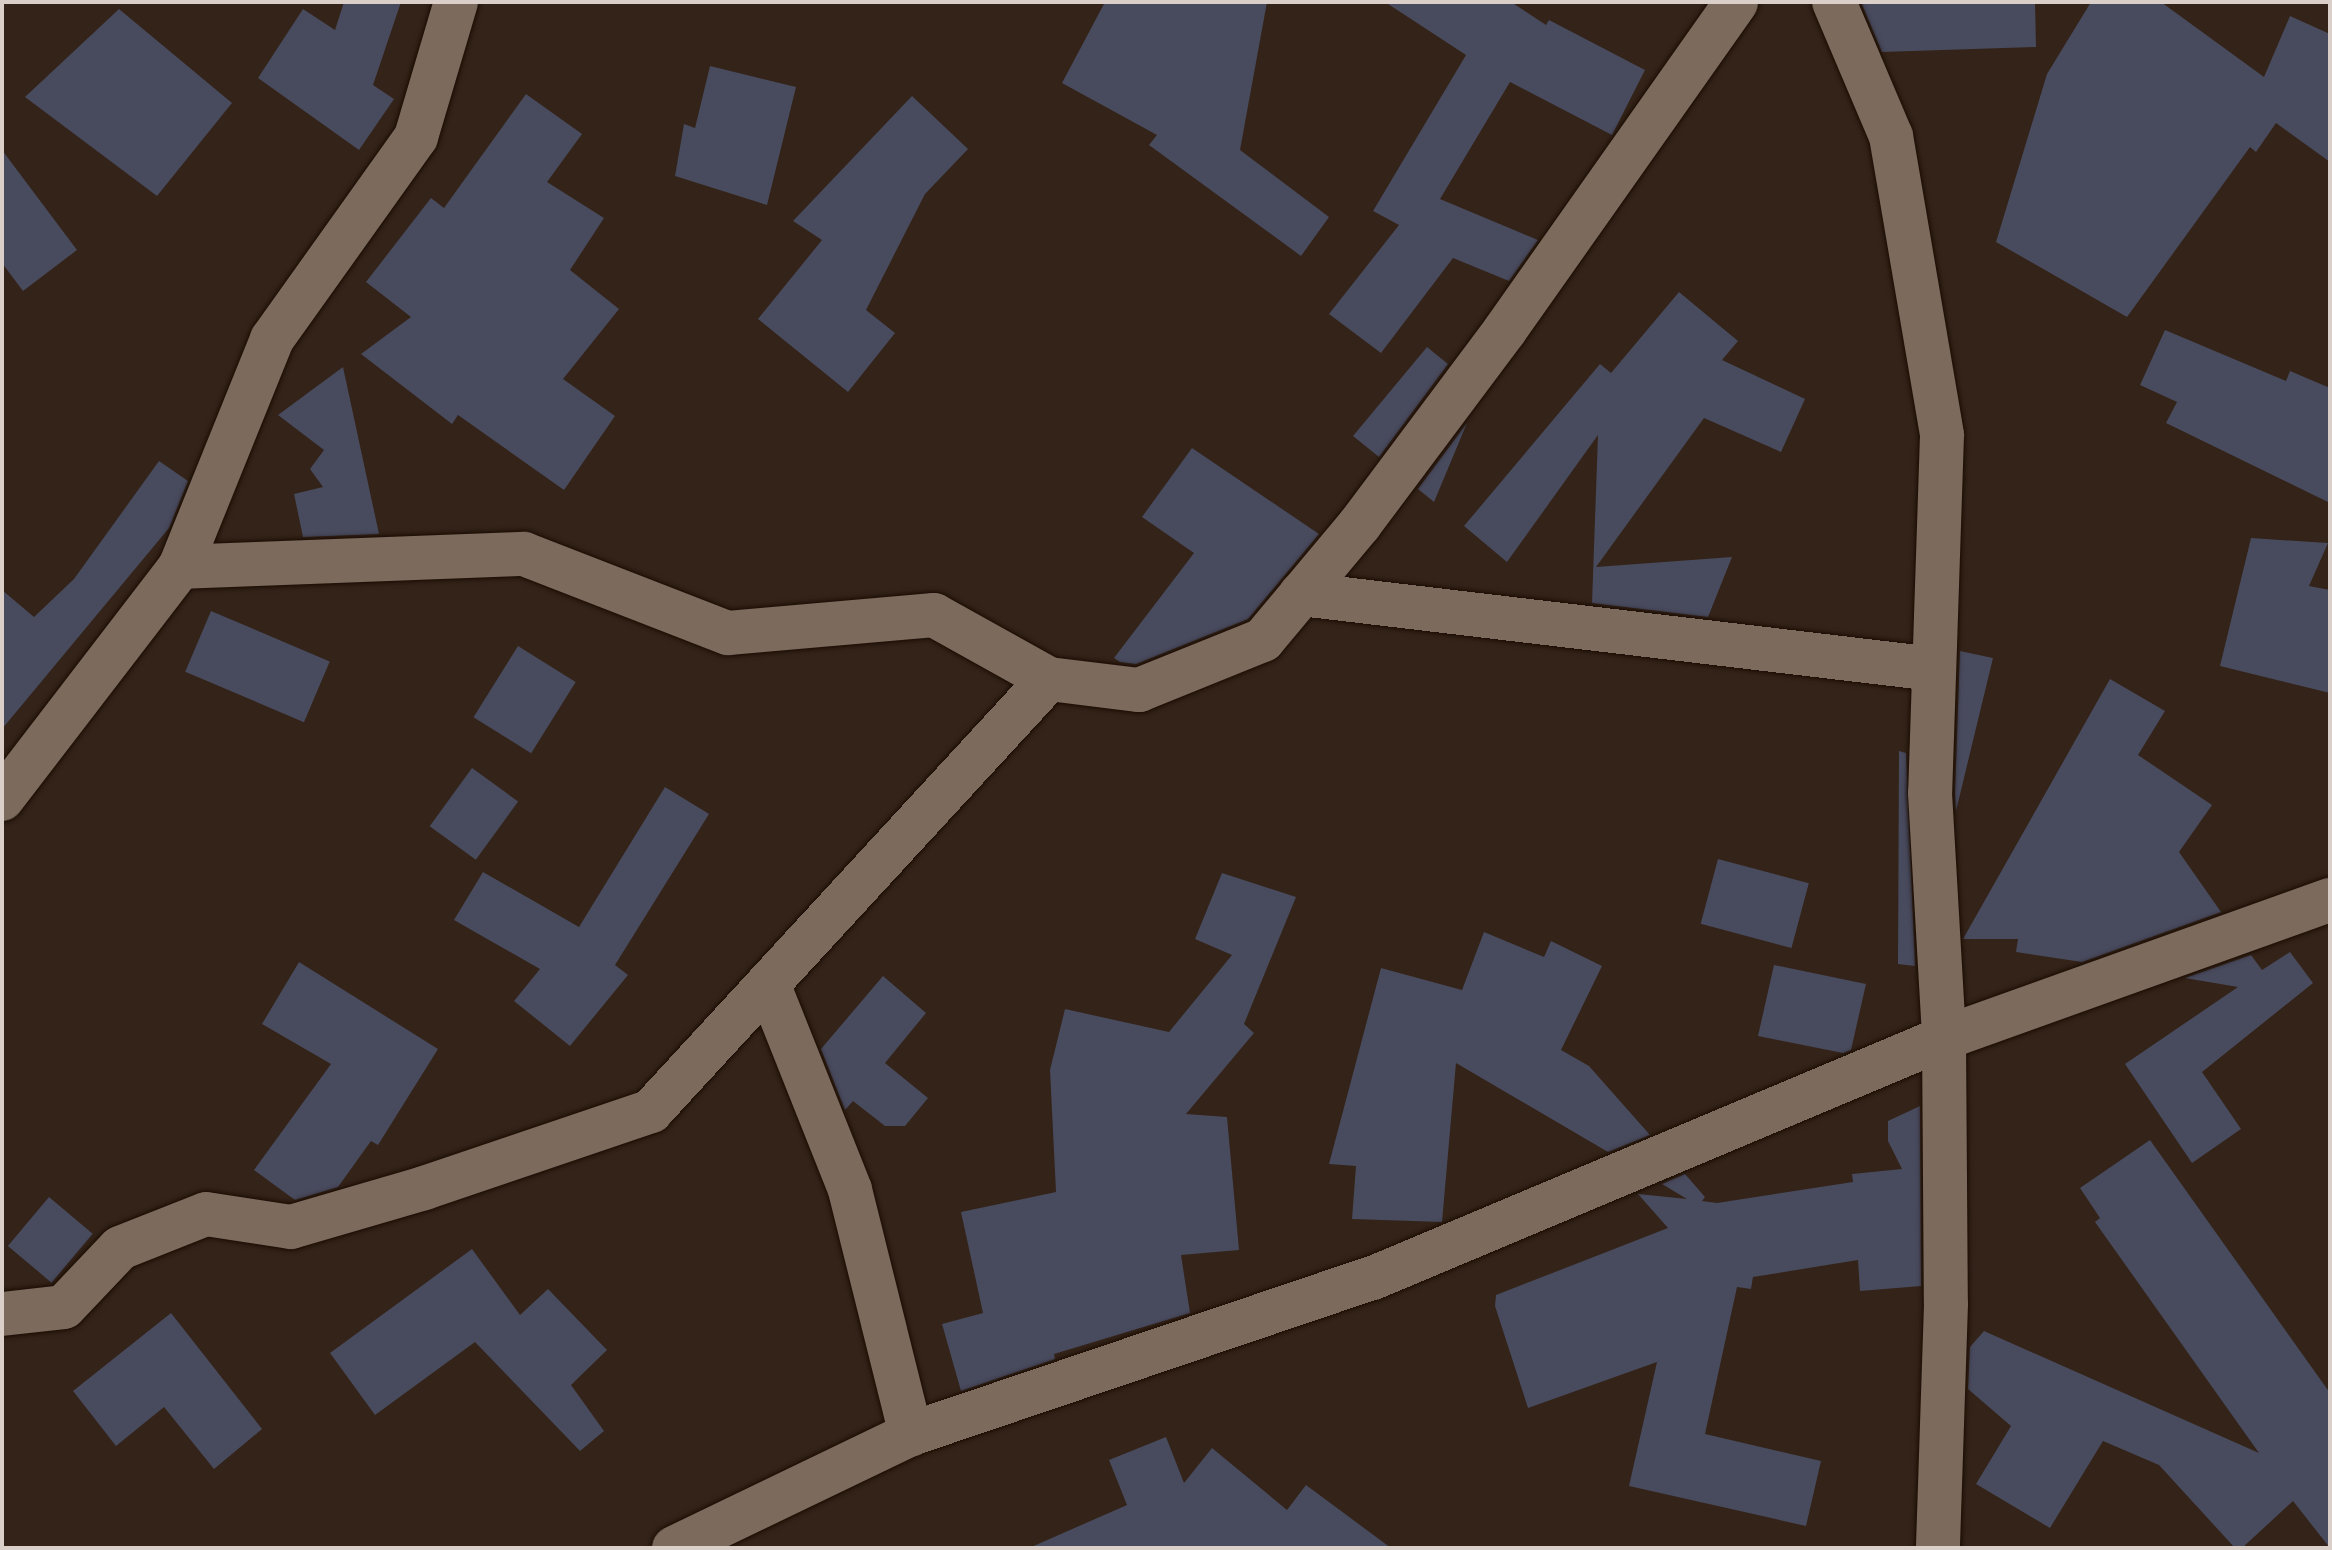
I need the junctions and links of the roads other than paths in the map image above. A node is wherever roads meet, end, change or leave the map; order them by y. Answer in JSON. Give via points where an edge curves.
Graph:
{"nodes":[{"id":1,"x":456,"y":2,"type":"edge"},
{"id":2,"x":1736,"y":2,"type":"edge"},
{"id":3,"x":1834,"y":2,"type":"edge"},
{"id":4,"x":180,"y":567,"type":"junction"},
{"id":5,"x":1301,"y":594,"type":"junction"},
{"id":6,"x":1934,"y":669,"type":"junction"},
{"id":7,"x":1049,"y":679,"type":"junction"},
{"id":8,"x":2,"y":799,"type":"edge"},
{"id":9,"x":2330,"y":900,"type":"edge"},
{"id":10,"x":769,"y":986,"type":"junction"},
{"id":11,"x":1944,"y":1038,"type":"junction"},
{"id":12,"x":2,"y":1314,"type":"edge"},
{"id":13,"x":911,"y":1434,"type":"junction"},
{"id":14,"x":674,"y":1548,"type":"edge"},
{"id":15,"x":1938,"y":1548,"type":"edge"}],
"edges":[{"from":1,"to":4,"type":"street","via":[[416,137],[272,339]]},
{"from":2,"to":5,"type":"street","via":[[1505,330]]},
{"from":3,"to":6,"type":"street","via":[[1891,136],[1942,435]]},
{"from":4,"to":7,"type":"street","via":[[524,554],[728,633],[934,615]]},
{"from":4,"to":8,"type":"street"},
{"from":5,"to":6,"type":"street"},
{"from":5,"to":7,"type":"street","via":[[1263,640],[1139,690]]},
{"from":6,"to":11,"type":"street","via":[[1930,793]]},
{"from":7,"to":10,"type":"street"},
{"from":9,"to":11,"type":"street"},
{"from":10,"to":12,"type":"street","via":[[651,1111],[291,1227],[206,1214],[120,1248],[64,1307]]},
{"from":10,"to":13,"type":"street","via":[[850,1190]]},
{"from":11,"to":13,"type":"street","via":[[1373,1278]]},
{"from":11,"to":15,"type":"street","via":[[1946,1304]]},
{"from":13,"to":14,"type":"street"}]}
